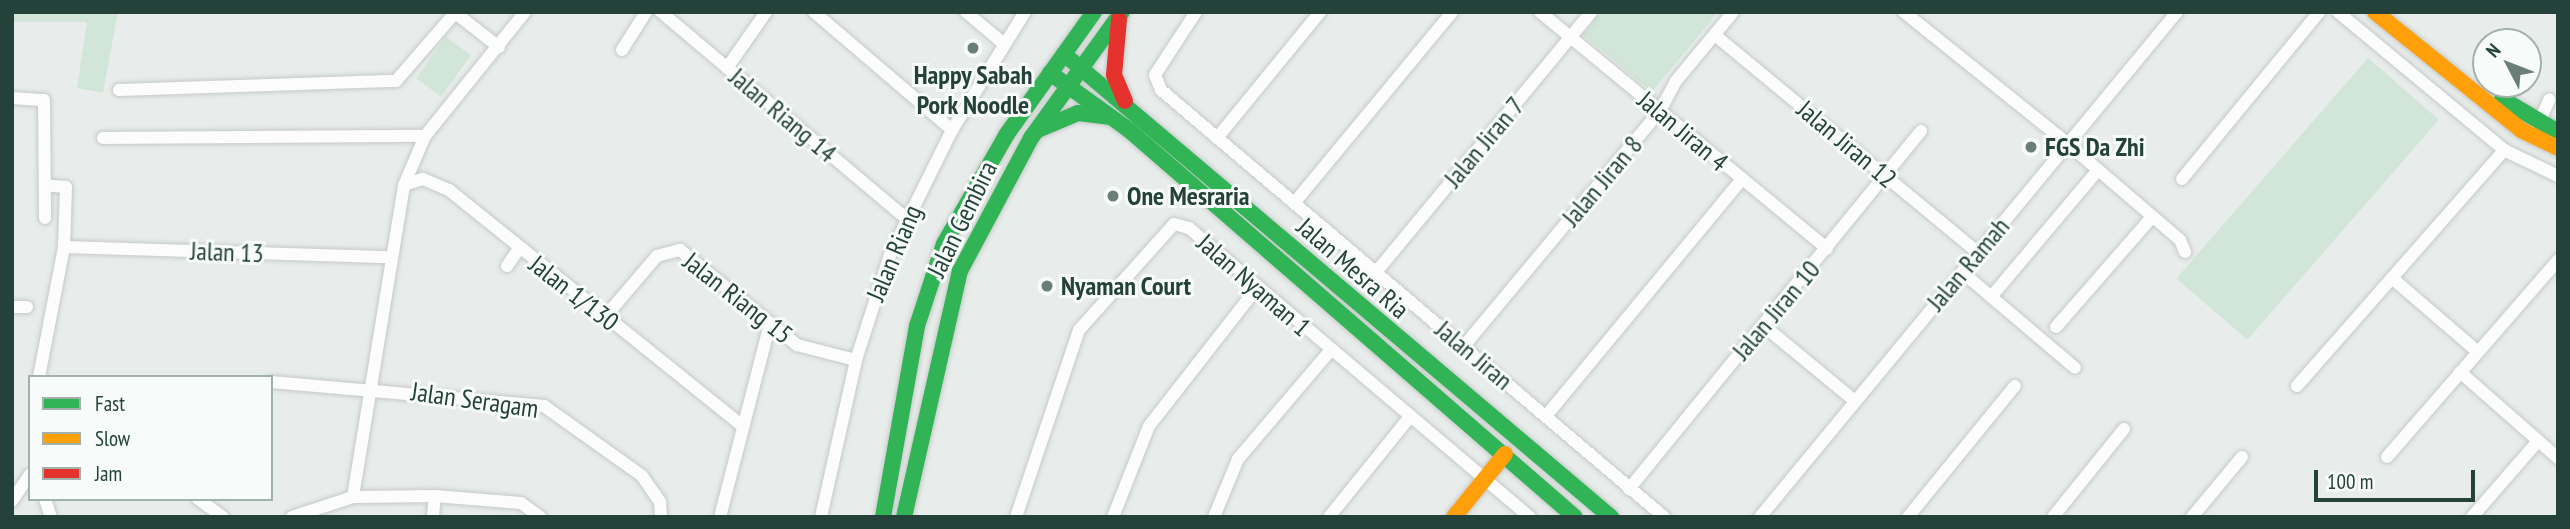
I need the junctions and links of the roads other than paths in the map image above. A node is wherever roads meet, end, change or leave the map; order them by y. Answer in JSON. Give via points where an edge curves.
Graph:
{"nodes":[{"id":1,"x":454,"y":12,"type":"edge"},
{"id":2,"x":525,"y":12,"type":"edge"},
{"id":3,"x":646,"y":12,"type":"edge"},
{"id":4,"x":661,"y":12,"type":"edge"},
{"id":5,"x":766,"y":12,"type":"edge"},
{"id":6,"x":814,"y":12,"type":"edge"},
{"id":7,"x":966,"y":12,"type":"edge"},
{"id":8,"x":976,"y":12,"type":"edge"},
{"id":9,"x":1025,"y":12,"type":"edge"},
{"id":10,"x":1094,"y":12,"type":"edge"},
{"id":11,"x":1196,"y":12,"type":"edge"},
{"id":12,"x":1321,"y":12,"type":"edge"},
{"id":13,"x":1452,"y":12,"type":"edge"},
{"id":14,"x":1540,"y":12,"type":"edge"},
{"id":15,"x":1591,"y":12,"type":"edge"},
{"id":16,"x":1733,"y":12,"type":"edge"},
{"id":17,"x":1904,"y":12,"type":"edge"},
{"id":18,"x":2177,"y":12,"type":"edge"},
{"id":19,"x":2319,"y":12,"type":"edge"},
{"id":20,"x":2338,"y":12,"type":"edge"},
{"id":21,"x":2375,"y":12,"type":"edge"},
{"id":22,"x":2392,"y":12,"type":"edge"},
{"id":23,"x":1121,"y":13,"type":"edge"},
{"id":24,"x":1716,"y":36,"type":"junction"},
{"id":25,"x":1570,"y":37,"type":"junction"},
{"id":26,"x":1004,"y":40,"type":"junction"},
{"id":27,"x":499,"y":47,"type":"junction"},
{"id":28,"x":622,"y":50,"type":"dead end"},
{"id":29,"x":1063,"y":54,"type":"junction"},
{"id":30,"x":1081,"y":67,"type":"junction"},
{"id":31,"x":727,"y":68,"type":"junction"},
{"id":32,"x":1050,"y":73,"type":"junction"},
{"id":33,"x":1067,"y":84,"type":"junction"},
{"id":34,"x":119,"y":90,"type":"dead end"},
{"id":35,"x":12,"y":98,"type":"edge"},
{"id":36,"x":2549,"y":100,"type":"dead end"},
{"id":37,"x":1130,"y":110,"type":"junction"},
{"id":38,"x":1660,"y":111,"type":"junction"},
{"id":39,"x":1114,"y":118,"type":"junction"},
{"id":40,"x":952,"y":131,"type":"junction"},
{"id":41,"x":1036,"y":131,"type":"junction"},
{"id":42,"x":1921,"y":131,"type":"dead end"},
{"id":43,"x":2536,"y":131,"type":"junction"},
{"id":44,"x":2558,"y":132,"type":"edge"},
{"id":45,"x":425,"y":136,"type":"junction"},
{"id":46,"x":103,"y":138,"type":"dead end"},
{"id":47,"x":1217,"y":138,"type":"junction"},
{"id":48,"x":2068,"y":144,"type":"junction"},
{"id":49,"x":2558,"y":148,"type":"edge"},
{"id":50,"x":2504,"y":150,"type":"junction"},
{"id":51,"x":2098,"y":170,"type":"junction"},
{"id":52,"x":2558,"y":176,"type":"edge"},
{"id":53,"x":1886,"y":177,"type":"junction"},
{"id":54,"x":1742,"y":179,"type":"junction"},
{"id":55,"x":2182,"y":179,"type":"dead end"},
{"id":56,"x":45,"y":185,"type":"junction"},
{"id":57,"x":404,"y":185,"type":"junction"},
{"id":58,"x":1295,"y":202,"type":"junction"},
{"id":59,"x":2151,"y":217,"type":"junction"},
{"id":60,"x":45,"y":218,"type":"dead end"},
{"id":61,"x":906,"y":218,"type":"junction"},
{"id":62,"x":64,"y":247,"type":"junction"},
{"id":63,"x":519,"y":249,"type":"junction"},
{"id":64,"x":1827,"y":249,"type":"junction"},
{"id":65,"x":2185,"y":252,"type":"dead end"},
{"id":66,"x":1978,"y":253,"type":"junction"},
{"id":67,"x":390,"y":257,"type":"junction"},
{"id":68,"x":2557,"y":264,"type":"edge"},
{"id":69,"x":507,"y":266,"type":"dead end"},
{"id":70,"x":1377,"y":271,"type":"junction"},
{"id":71,"x":1962,"y":272,"type":"junction"},
{"id":72,"x":2392,"y":278,"type":"junction"},
{"id":73,"x":1257,"y":288,"type":"junction"},
{"id":74,"x":1991,"y":297,"type":"junction"},
{"id":75,"x":12,"y":307,"type":"edge"},
{"id":76,"x":27,"y":307,"type":"dead end"},
{"id":77,"x":605,"y":317,"type":"junction"},
{"id":78,"x":770,"y":324,"type":"junction"},
{"id":79,"x":1764,"y":326,"type":"junction"},
{"id":80,"x":2056,"y":327,"type":"dead end"},
{"id":81,"x":1464,"y":346,"type":"junction"},
{"id":82,"x":1329,"y":352,"type":"junction"},
{"id":83,"x":2478,"y":352,"type":"junction"},
{"id":84,"x":856,"y":360,"type":"junction"},
{"id":85,"x":2075,"y":368,"type":"dead end"},
{"id":86,"x":2460,"y":372,"type":"junction"},
{"id":87,"x":40,"y":375,"type":"edge"},
{"id":88,"x":273,"y":382,"type":"edge"},
{"id":89,"x":2015,"y":386,"type":"dead end"},
{"id":90,"x":2297,"y":386,"type":"dead end"},
{"id":91,"x":367,"y":387,"type":"junction"},
{"id":92,"x":1855,"y":401,"type":"junction"},
{"id":93,"x":1546,"y":416,"type":"junction"},
{"id":94,"x":1409,"y":418,"type":"junction"},
{"id":95,"x":740,"y":424,"type":"junction"},
{"id":96,"x":2124,"y":429,"type":"dead end"},
{"id":97,"x":2538,"y":441,"type":"junction"},
{"id":98,"x":1505,"y":454,"type":"junction"},
{"id":99,"x":2242,"y":457,"type":"dead end"},
{"id":100,"x":2387,"y":457,"type":"dead end"},
{"id":101,"x":2558,"y":458,"type":"edge"},
{"id":102,"x":28,"y":477,"type":"edge"},
{"id":103,"x":1485,"y":479,"type":"junction"},
{"id":104,"x":1629,"y":489,"type":"junction"},
{"id":105,"x":435,"y":496,"type":"junction"},
{"id":106,"x":353,"y":497,"type":"junction"},
{"id":107,"x":12,"y":500,"type":"edge"},
{"id":108,"x":201,"y":501,"type":"edge"},
{"id":109,"x":223,"y":517,"type":"edge"},
{"id":110,"x":292,"y":517,"type":"edge"},
{"id":111,"x":433,"y":517,"type":"edge"},
{"id":112,"x":540,"y":517,"type":"edge"},
{"id":113,"x":661,"y":517,"type":"edge"},
{"id":114,"x":720,"y":517,"type":"edge"},
{"id":115,"x":821,"y":517,"type":"edge"},
{"id":116,"x":883,"y":517,"type":"edge"},
{"id":117,"x":904,"y":517,"type":"edge"},
{"id":118,"x":1016,"y":517,"type":"edge"},
{"id":119,"x":1113,"y":517,"type":"edge"},
{"id":120,"x":1214,"y":517,"type":"edge"},
{"id":121,"x":1328,"y":517,"type":"edge"},
{"id":122,"x":1454,"y":517,"type":"edge"},
{"id":123,"x":1530,"y":517,"type":"edge"},
{"id":124,"x":1576,"y":517,"type":"edge"},
{"id":125,"x":1611,"y":517,"type":"edge"},
{"id":126,"x":1664,"y":517,"type":"edge"},
{"id":127,"x":1760,"y":517,"type":"edge"},
{"id":128,"x":1908,"y":517,"type":"edge"},
{"id":129,"x":2053,"y":517,"type":"edge"},
{"id":130,"x":2192,"y":517,"type":"edge"},
{"id":131,"x":2472,"y":517,"type":"edge"}],
"edges":[{"from":1,"to":27,"type":"street"},
{"from":1,"to":34,"type":"street","via":[[396,81]]},
{"from":2,"to":27,"type":"street"},
{"from":3,"to":28,"type":"street"},
{"from":4,"to":31,"type":"street","name":"Jalan Riang 14"},
{"from":5,"to":31,"type":"street"},
{"from":6,"to":40,"type":"street"},
{"from":7,"to":26,"type":"street"},
{"from":8,"to":26,"type":"street"},
{"from":9,"to":26,"type":"street","name":"Jalan Riang"},
{"from":10,"to":29,"type":"main road","name":"Jalan Gembira"},
{"from":11,"to":47,"type":"street","name":"Jalan Jiran","via":[[1154,80]]},
{"from":12,"to":47,"type":"street"},
{"from":13,"to":58,"type":"street"},
{"from":14,"to":25,"type":"street","name":"Jalan Jiran 4"},
{"from":15,"to":25,"type":"street","name":"Jalan Jiran 7"},
{"from":16,"to":24,"type":"street","name":"Jalan Jiran 8"},
{"from":17,"to":48,"type":"street"},
{"from":18,"to":48,"type":"street","name":"Jalan Ramah"},
{"from":19,"to":55,"type":"street"},
{"from":20,"to":50,"type":"street"},
{"from":21,"to":43,"type":"main road"},
{"from":22,"to":43,"type":"main road"},
{"from":23,"to":30,"type":"main road","name":"Jalan Gembira"},
{"from":23,"to":37,"type":"main road","via":[[1114,75]]},
{"from":24,"to":38,"type":"street","name":"Jalan Jiran 8","via":[[1676,81]]},
{"from":24,"to":53,"type":"street","name":"Jalan Jiran 12"},
{"from":25,"to":38,"type":"street","name":"Jalan Jiran 4"},
{"from":25,"to":70,"type":"street","name":"Jalan Jiran 7"},
{"from":26,"to":40,"type":"street","name":"Jalan Riang"},
{"from":27,"to":45,"type":"street"},
{"from":29,"to":30,"type":"main road","name":"Jalan Mesra Ria"},
{"from":29,"to":32,"type":"main road","name":"Jalan Gembira"},
{"from":30,"to":33,"type":"main road","name":"Jalan Gembira"},
{"from":30,"to":37,"type":"main road","name":"Jalan Mesra Ria"},
{"from":31,"to":61,"type":"street","name":"Jalan Riang 14"},
{"from":32,"to":33,"type":"main road","name":"Jalan Mesra Ria"},
{"from":32,"to":116,"type":"main road","name":"Jalan Gembira","via":[[968,198],[928,285]]},
{"from":33,"to":39,"type":"main road","name":"Jalan Mesra Ria"},
{"from":33,"to":41,"type":"main road","name":"Jalan Gembira"},
{"from":35,"to":56,"type":"street","via":[[44,100]]},
{"from":36,"to":43,"type":"street"},
{"from":37,"to":125,"type":"main road","name":"Jalan Mesra Ria"},
{"from":38,"to":54,"type":"street","name":"Jalan Jiran 4"},
{"from":38,"to":81,"type":"street","name":"Jalan Jiran 8"},
{"from":39,"to":41,"type":"main road","via":[[1079,113]]},
{"from":39,"to":98,"type":"main road","name":"Jalan Mesra Ria"},
{"from":40,"to":61,"type":"street","name":"Jalan Riang"},
{"from":41,"to":117,"type":"main road","name":"Jalan Gembira","via":[[960,271]]},
{"from":42,"to":53,"type":"street","name":"Jalan Jiran 10"},
{"from":43,"to":44,"type":"main road"},
{"from":43,"to":49,"type":"main road"},
{"from":45,"to":46,"type":"street"},
{"from":45,"to":57,"type":"street"},
{"from":47,"to":58,"type":"street","name":"Jalan Jiran"},
{"from":48,"to":51,"type":"street"},
{"from":48,"to":66,"type":"street","name":"Jalan Ramah"},
{"from":50,"to":52,"type":"street"},
{"from":50,"to":72,"type":"street"},
{"from":51,"to":59,"type":"street"},
{"from":51,"to":74,"type":"street"},
{"from":53,"to":64,"type":"street","name":"Jalan Jiran 10"},
{"from":53,"to":66,"type":"street","name":"Jalan Jiran 12"},
{"from":54,"to":64,"type":"street","name":"Jalan Jiran 4"},
{"from":54,"to":93,"type":"street"},
{"from":56,"to":60,"type":"street"},
{"from":56,"to":62,"type":"street","via":[[66,187]]},
{"from":57,"to":63,"type":"street","name":"Jalan 1/130","via":[[434,182]]},
{"from":57,"to":67,"type":"street"},
{"from":58,"to":70,"type":"street","name":"Jalan Jiran"},
{"from":59,"to":65,"type":"street"},
{"from":59,"to":80,"type":"street"},
{"from":61,"to":84,"type":"street","name":"Jalan Riang"},
{"from":62,"to":67,"type":"street","name":"Jalan 13"},
{"from":62,"to":87,"type":"street"},
{"from":63,"to":69,"type":"street"},
{"from":63,"to":77,"type":"street","name":"Jalan 1/130"},
{"from":64,"to":79,"type":"street","name":"Jalan Jiran 10"},
{"from":66,"to":71,"type":"street","name":"Jalan Ramah"},
{"from":67,"to":91,"type":"street"},
{"from":68,"to":83,"type":"street"},
{"from":70,"to":81,"type":"street","name":"Jalan Jiran"},
{"from":71,"to":74,"type":"street"},
{"from":71,"to":92,"type":"street","name":"Jalan Ramah"},
{"from":72,"to":83,"type":"street"},
{"from":72,"to":90,"type":"street"},
{"from":73,"to":82,"type":"street","name":"Jalan Nyaman 1"},
{"from":73,"to":118,"type":"street","name":"Jalan Nyaman 1","via":[[1189,228],[1174,224],[1160,233],[1079,330]]},
{"from":73,"to":119,"type":"street","via":[[1149,426]]},
{"from":74,"to":85,"type":"street"},
{"from":75,"to":76,"type":"street"},
{"from":77,"to":78,"type":"street","name":"Jalan Riang 15","via":[[657,256],[680,250]]},
{"from":77,"to":95,"type":"street","name":"Jalan 1/130"},
{"from":78,"to":84,"type":"street","name":"Jalan Riang 15","via":[[803,349]]},
{"from":78,"to":95,"type":"street"},
{"from":79,"to":92,"type":"street"},
{"from":79,"to":104,"type":"street","name":"Jalan Jiran 10"},
{"from":81,"to":93,"type":"street","name":"Jalan Jiran"},
{"from":82,"to":94,"type":"street","name":"Jalan Nyaman 1"},
{"from":82,"to":120,"type":"street","via":[[1238,459]]},
{"from":83,"to":86,"type":"street"},
{"from":84,"to":115,"type":"street","name":"Jalan Riang"},
{"from":86,"to":97,"type":"street"},
{"from":86,"to":100,"type":"street"},
{"from":88,"to":91,"type":"street","name":"Jalan Seragam"},
{"from":89,"to":128,"type":"street"},
{"from":91,"to":106,"type":"street"},
{"from":91,"to":113,"type":"street","name":"Jalan Seragam","via":[[544,406],[642,476],[660,502]]},
{"from":92,"to":127,"type":"street","name":"Jalan Ramah"},
{"from":93,"to":104,"type":"street","name":"Jalan Jiran"},
{"from":94,"to":103,"type":"street","name":"Jalan Nyaman 1"},
{"from":94,"to":121,"type":"street"},
{"from":95,"to":114,"type":"street"},
{"from":96,"to":129,"type":"street"},
{"from":97,"to":101,"type":"street"},
{"from":97,"to":131,"type":"street"},
{"from":98,"to":103,"type":"main road"},
{"from":98,"to":124,"type":"main road","name":"Jalan Mesra Ria"},
{"from":99,"to":130,"type":"street"},
{"from":102,"to":107,"type":"street"},
{"from":103,"to":122,"type":"main road"},
{"from":103,"to":123,"type":"street","name":"Jalan Nyaman 1"},
{"from":104,"to":126,"type":"street","name":"Jalan Jiran"},
{"from":105,"to":106,"type":"street"},
{"from":105,"to":111,"type":"street"},
{"from":105,"to":112,"type":"street","via":[[521,503]]},
{"from":106,"to":110,"type":"street"},
{"from":108,"to":109,"type":"street"}]}
